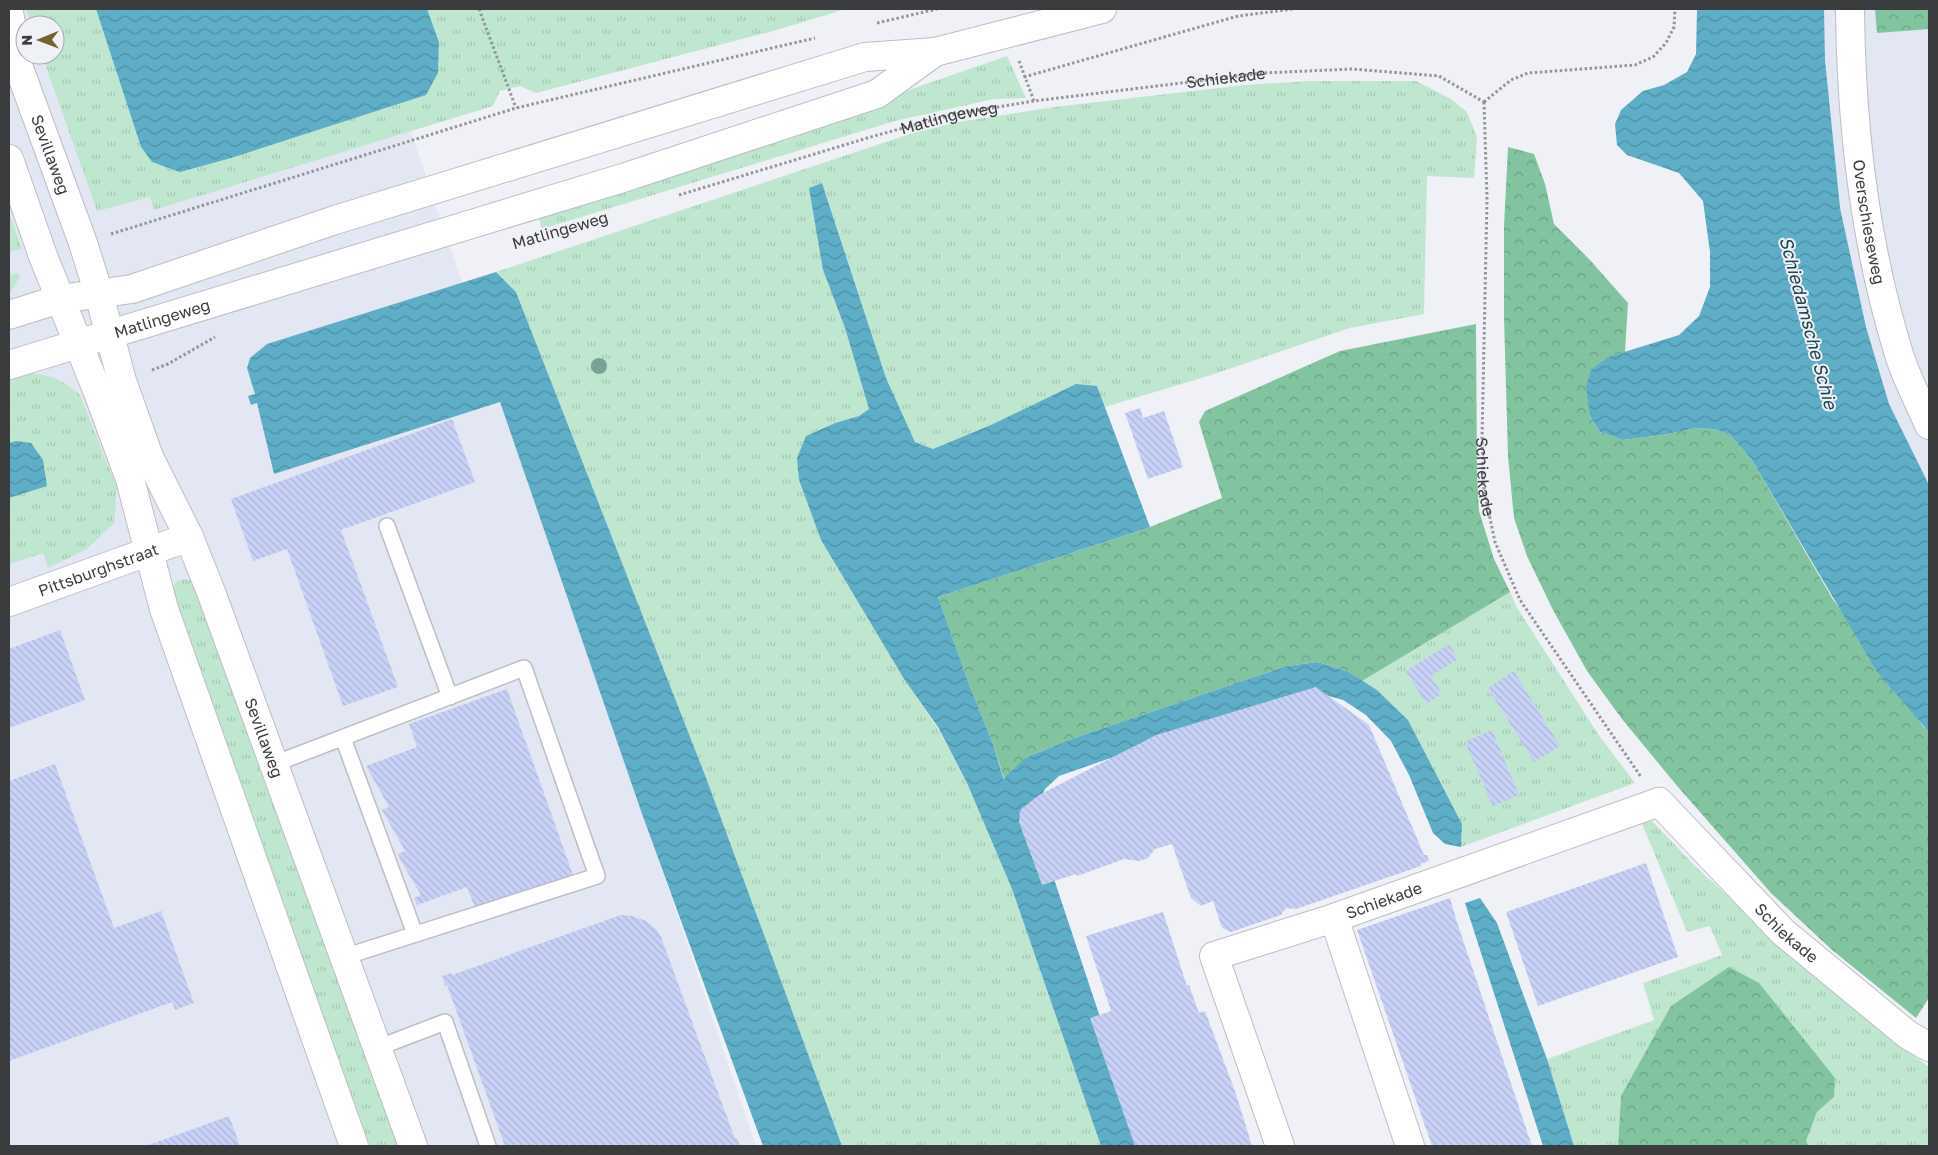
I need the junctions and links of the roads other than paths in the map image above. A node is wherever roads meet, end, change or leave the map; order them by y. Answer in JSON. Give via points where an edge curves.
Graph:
{"nodes":[{"id":1,"x":1102,"y":9,"type":"edge"},
{"id":2,"x":1850,"y":9,"type":"edge"},
{"id":3,"x":9,"y":18,"type":"edge"},
{"id":4,"x":934,"y":52,"type":"junction"},
{"id":5,"x":9,"y":158,"type":"edge"},
{"id":6,"x":99,"y":294,"type":"junction"},
{"id":7,"x":60,"y":299,"type":"junction"},
{"id":8,"x":9,"y":315,"type":"edge"},
{"id":9,"x":108,"y":334,"type":"junction"},
{"id":10,"x":78,"y":342,"type":"junction"},
{"id":11,"x":9,"y":365,"type":"edge"},
{"id":12,"x":1929,"y":425,"type":"edge"},
{"id":13,"x":386,"y":526,"type":"dead end"},
{"id":14,"x":189,"y":537,"type":"junction"},
{"id":15,"x":148,"y":551,"type":"junction"},
{"id":16,"x":9,"y":602,"type":"edge"},
{"id":17,"x":450,"y":696,"type":"junction"},
{"id":18,"x":343,"y":738,"type":"junction"},
{"id":19,"x":274,"y":764,"type":"junction"},
{"id":20,"x":1334,"y":918,"type":"junction"},
{"id":21,"x":415,"y":934,"type":"junction"},
{"id":22,"x":344,"y":957,"type":"junction"},
{"id":23,"x":1929,"y":1047,"type":"edge"},
{"id":24,"x":378,"y":1048,"type":"junction"},
{"id":25,"x":354,"y":1146,"type":"edge"},
{"id":26,"x":413,"y":1146,"type":"edge"},
{"id":27,"x":488,"y":1146,"type":"edge"},
{"id":28,"x":1280,"y":1146,"type":"edge"},
{"id":29,"x":1410,"y":1146,"type":"edge"}],
"edges":[{"from":1,"to":4,"type":"street","name":"Matlingeweg"},
{"from":2,"to":12,"type":"street","name":"Overschieseweg","via":[[1851,70],[1860,171],[1874,264],[1898,353]]},
{"from":3,"to":6,"type":"street","name":"Sevillaweg","via":[[19,68]]},
{"from":4,"to":6,"type":"street","name":"Matlingeweg","via":[[865,57],[336,220],[132,289]]},
{"from":4,"to":9,"type":"street","name":"Matlingeweg","via":[[877,94],[626,177]]},
{"from":5,"to":7,"type":"street"},
{"from":6,"to":7,"type":"street","name":"Matlingeweg"},
{"from":6,"to":9,"type":"street","name":"Sevillaweg"},
{"from":7,"to":8,"type":"street","name":"Matlingeweg"},
{"from":7,"to":10,"type":"street"},
{"from":9,"to":10,"type":"street","name":"Matlingeweg"},
{"from":9,"to":14,"type":"street","name":"Sevillaweg","via":[[149,457]]},
{"from":10,"to":11,"type":"street","name":"Matlingeweg"},
{"from":10,"to":15,"type":"street","via":[[130,480]]},
{"from":13,"to":17,"type":"lane"},
{"from":14,"to":15,"type":"street","name":"Pittsburghstraat"},
{"from":14,"to":19,"type":"street","name":"Sevillaweg"},
{"from":15,"to":16,"type":"street","name":"Pittsburghstraat"},
{"from":15,"to":25,"type":"street","via":[[164,609]]},
{"from":17,"to":18,"type":"lane"},
{"from":17,"to":21,"type":"lane","via":[[524,668],[597,876]]},
{"from":18,"to":19,"type":"lane"},
{"from":18,"to":21,"type":"lane"},
{"from":19,"to":22,"type":"street","name":"Sevillaweg"},
{"from":20,"to":23,"type":"street","name":"Schiekade","via":[[1659,802],[1783,932],[1908,1035]]},
{"from":20,"to":28,"type":"street","name":"Schiekade","via":[[1214,956]]},
{"from":20,"to":29,"type":"street","name":"Schiekade"},
{"from":21,"to":22,"type":"lane"},
{"from":22,"to":24,"type":"street","name":"Sevillaweg"},
{"from":24,"to":26,"type":"street","name":"Sevillaweg"},
{"from":24,"to":27,"type":"lane","via":[[445,1022]]}]}
